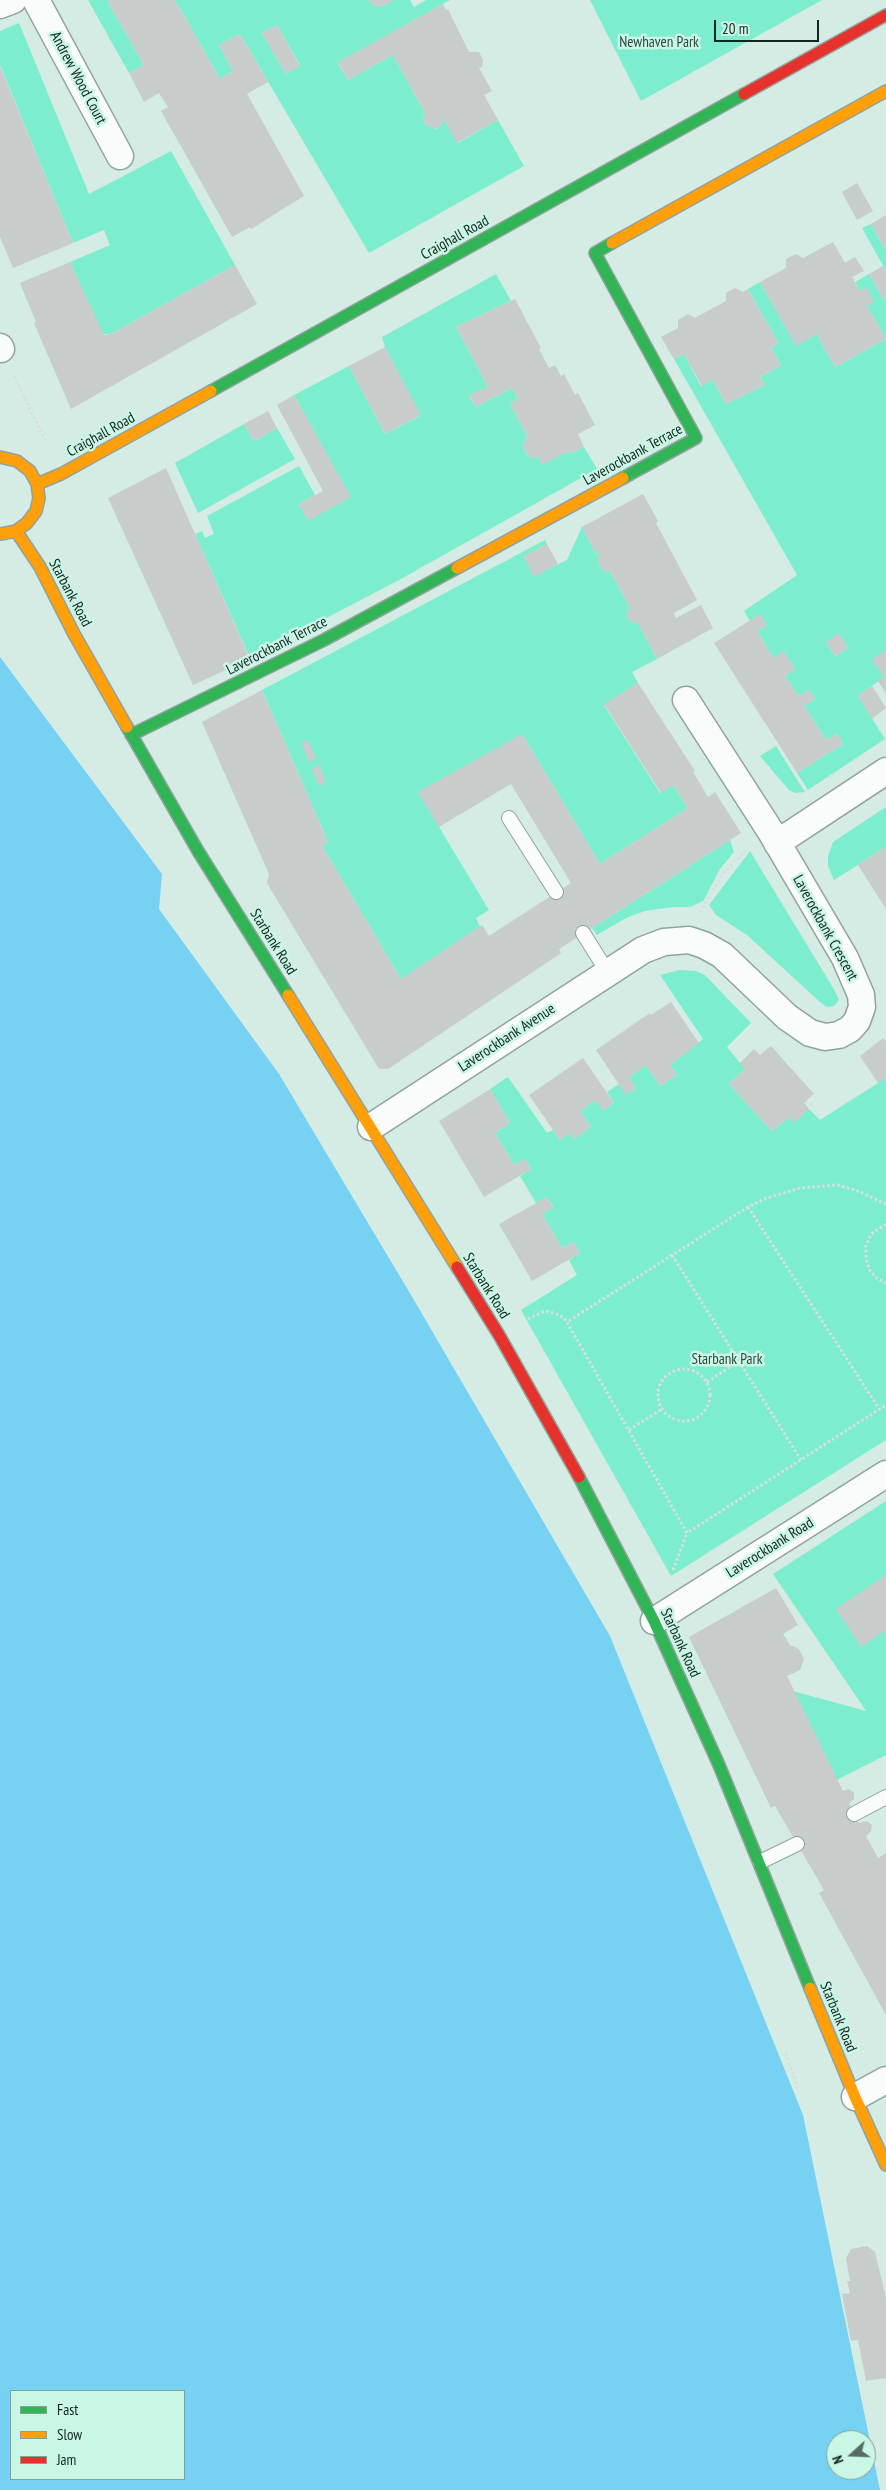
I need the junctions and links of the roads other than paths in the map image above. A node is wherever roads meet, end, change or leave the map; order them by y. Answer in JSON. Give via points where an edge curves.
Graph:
{"nodes":[{"id":1,"x":13,"y":0,"type":"edge"},
{"id":2,"x":36,"y":0,"type":"edge"},
{"id":3,"x":0,"y":5,"type":"edge"},
{"id":4,"x":886,"y":15,"type":"edge"},
{"id":5,"x":886,"y":90,"type":"edge"},
{"id":6,"x":120,"y":156,"type":"dead end"},
{"id":7,"x":0,"y":457,"type":"edge"},
{"id":8,"x":37,"y":484,"type":"junction"},
{"id":9,"x":16,"y":531,"type":"junction"},
{"id":10,"x":0,"y":534,"type":"edge"},
{"id":11,"x":686,"y":700,"type":"dead end"},
{"id":12,"x":132,"y":735,"type":"junction"},
{"id":13,"x":886,"y":771,"type":"edge"},
{"id":14,"x":509,"y":818,"type":"dead end"},
{"id":15,"x":774,"y":838,"type":"junction"},
{"id":16,"x":556,"y":892,"type":"dead end"},
{"id":17,"x":583,"y":934,"type":"dead end"},
{"id":18,"x":643,"y":950,"type":"joint"},
{"id":19,"x":608,"y":973,"type":"junction"},
{"id":20,"x":371,"y":1127,"type":"junction"},
{"id":21,"x":886,"y":1474,"type":"edge"},
{"id":22,"x":654,"y":1621,"type":"junction"},
{"id":23,"x":886,"y":1797,"type":"edge"},
{"id":24,"x":854,"y":1814,"type":"dead end"},
{"id":25,"x":797,"y":1844,"type":"dead end"},
{"id":26,"x":760,"y":1862,"type":"junction"},
{"id":27,"x":886,"y":2080,"type":"edge"},
{"id":28,"x":855,"y":2097,"type":"junction"},
{"id":29,"x":886,"y":2165,"type":"edge"}],
"edges":[{"from":1,"to":3,"type":"street"},
{"from":2,"to":6,"type":"street","name":"Andrew Wood Court"},
{"from":4,"to":8,"type":"street","name":"Craighall Road","via":[[61,474]]},
{"from":5,"to":12,"type":"street","name":"Laverockbank Terrace","via":[[596,253],[696,438],[324,640]]},
{"from":7,"to":8,"type":"street","via":[[24,465]]},
{"from":8,"to":9,"type":"street","via":[[39,498],[36,511]]},
{"from":9,"to":10,"type":"street"},
{"from":9,"to":12,"type":"street","name":"Starbank Road","via":[[40,567]]},
{"from":11,"to":15,"type":"street","name":"Laverockbank Crescent"},
{"from":12,"to":20,"type":"street","name":"Starbank Road","via":[[198,851]]},
{"from":13,"to":15,"type":"street"},
{"from":14,"to":16,"type":"lane"},
{"from":15,"to":18,"type":"street","name":"Laverockbank Crescent","via":[[856,982],[862,1007],[850,1029],[825,1037],[810,1033],[787,1017],[722,955],[704,945],[689,940],[664,942]]},
{"from":17,"to":19,"type":"lane"},
{"from":18,"to":19,"type":"street","name":"Laverockbank Avenue"},
{"from":19,"to":20,"type":"street","name":"Laverockbank Avenue"},
{"from":20,"to":22,"type":"street","name":"Starbank Road","via":[[541,1408]]},
{"from":21,"to":22,"type":"street","name":"Laverockbank Road"},
{"from":22,"to":26,"type":"street","name":"Starbank Road"},
{"from":23,"to":24,"type":"lane"},
{"from":25,"to":26,"type":"lane"},
{"from":26,"to":28,"type":"street","name":"Starbank Road"},
{"from":27,"to":28,"type":"street"},
{"from":28,"to":29,"type":"street","name":"Starbank Road"}]}
